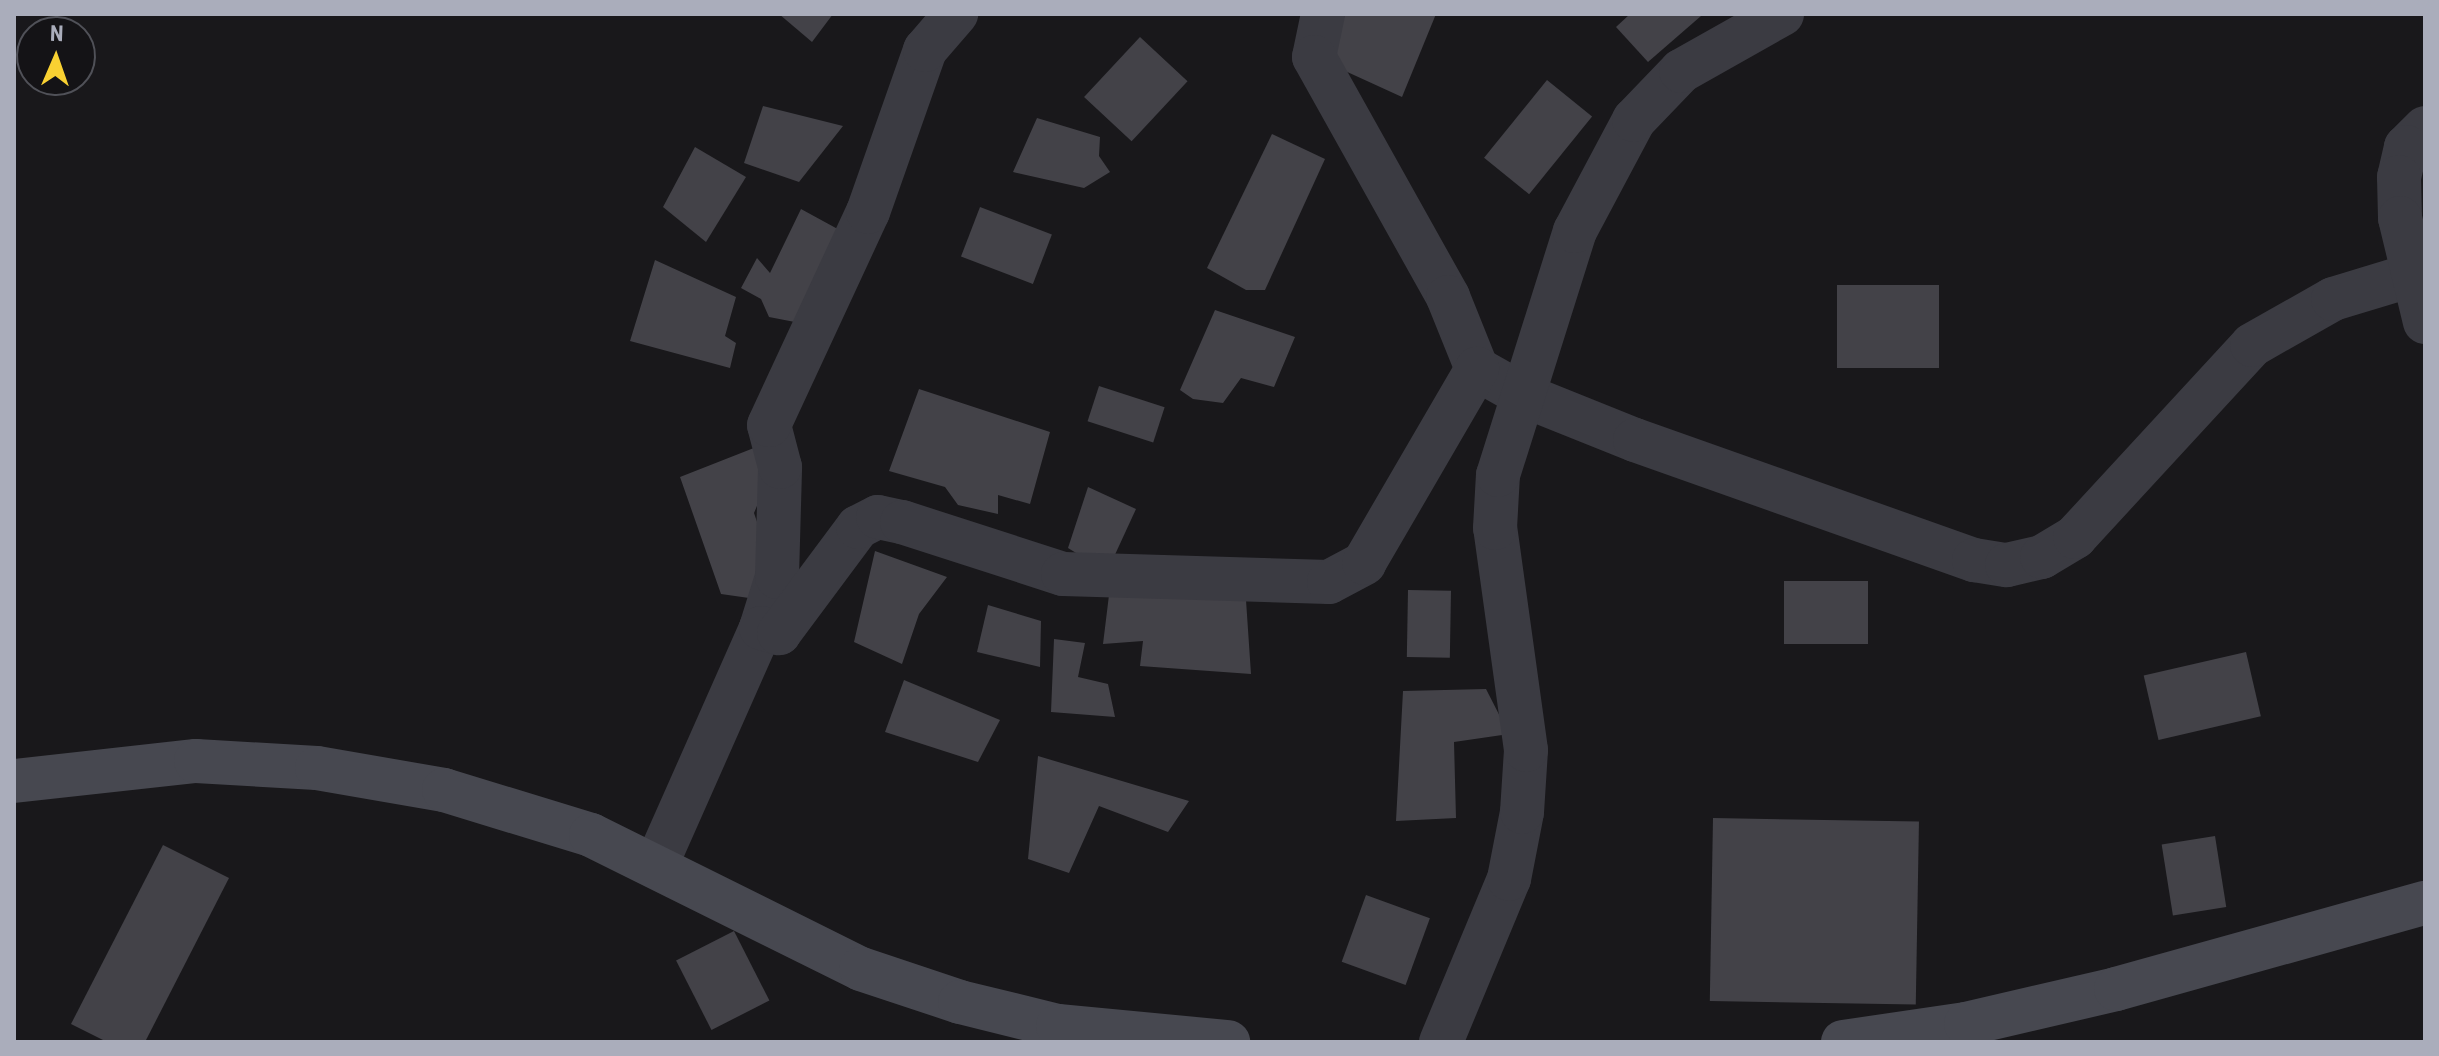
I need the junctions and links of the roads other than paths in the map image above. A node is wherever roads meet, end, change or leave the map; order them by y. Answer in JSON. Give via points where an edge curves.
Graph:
{"nodes":[{"id":1,"x":956,"y":14,"type":"edge"},
{"id":2,"x":1323,"y":14,"type":"edge"},
{"id":3,"x":1782,"y":14,"type":"edge"},
{"id":4,"x":2425,"y":128,"type":"edge"},
{"id":5,"x":2412,"y":275,"type":"junction"},
{"id":6,"x":2425,"y":322,"type":"edge"},
{"id":7,"x":1477,"y":369,"type":"junction"},
{"id":8,"x":1525,"y":396,"type":"junction"},
{"id":9,"x":761,"y":628,"type":"junction"},
{"id":10,"x":14,"y":781,"type":"edge"},
{"id":11,"x":657,"y":863,"type":"junction"},
{"id":12,"x":2425,"y":903,"type":"edge"},
{"id":13,"x":1228,"y":1042,"type":"edge"},
{"id":14,"x":1441,"y":1042,"type":"edge"},
{"id":15,"x":1843,"y":1042,"type":"edge"}],
"edges":[{"from":1,"to":9,"type":"street","via":[[925,50],[868,212],[769,425],[780,467],[777,577]]},
{"from":2,"to":7,"type":"street","via":[[1314,57],[1448,297]]},
{"from":3,"to":8,"type":"street","via":[[1681,71],[1634,120],[1575,231]]},
{"from":4,"to":5,"type":"street","via":[[2406,147],[2399,177]]},
{"from":5,"to":6,"type":"street"},
{"from":5,"to":8,"type":"street","via":[[2333,299],[2252,345],[2075,537],[2042,557],[2007,565],[1781,494]]},
{"from":7,"to":8,"type":"street"},
{"from":7,"to":9,"type":"street","via":[[1364,563],[1329,582],[1063,574],[878,517],[858,527],[779,633]]},
{"from":8,"to":14,"type":"street","via":[[1498,475],[1495,528],[1526,750],[1522,812],[1509,879]]},
{"from":9,"to":11,"type":"street"},
{"from":10,"to":11,"type":"street","via":[[196,761],[317,768],[444,790],[591,835]]},
{"from":11,"to":13,"type":"street","via":[[861,969],[960,1002],[1058,1026]]},
{"from":12,"to":15,"type":"street","via":[[2116,989],[1966,1024]]}]}
